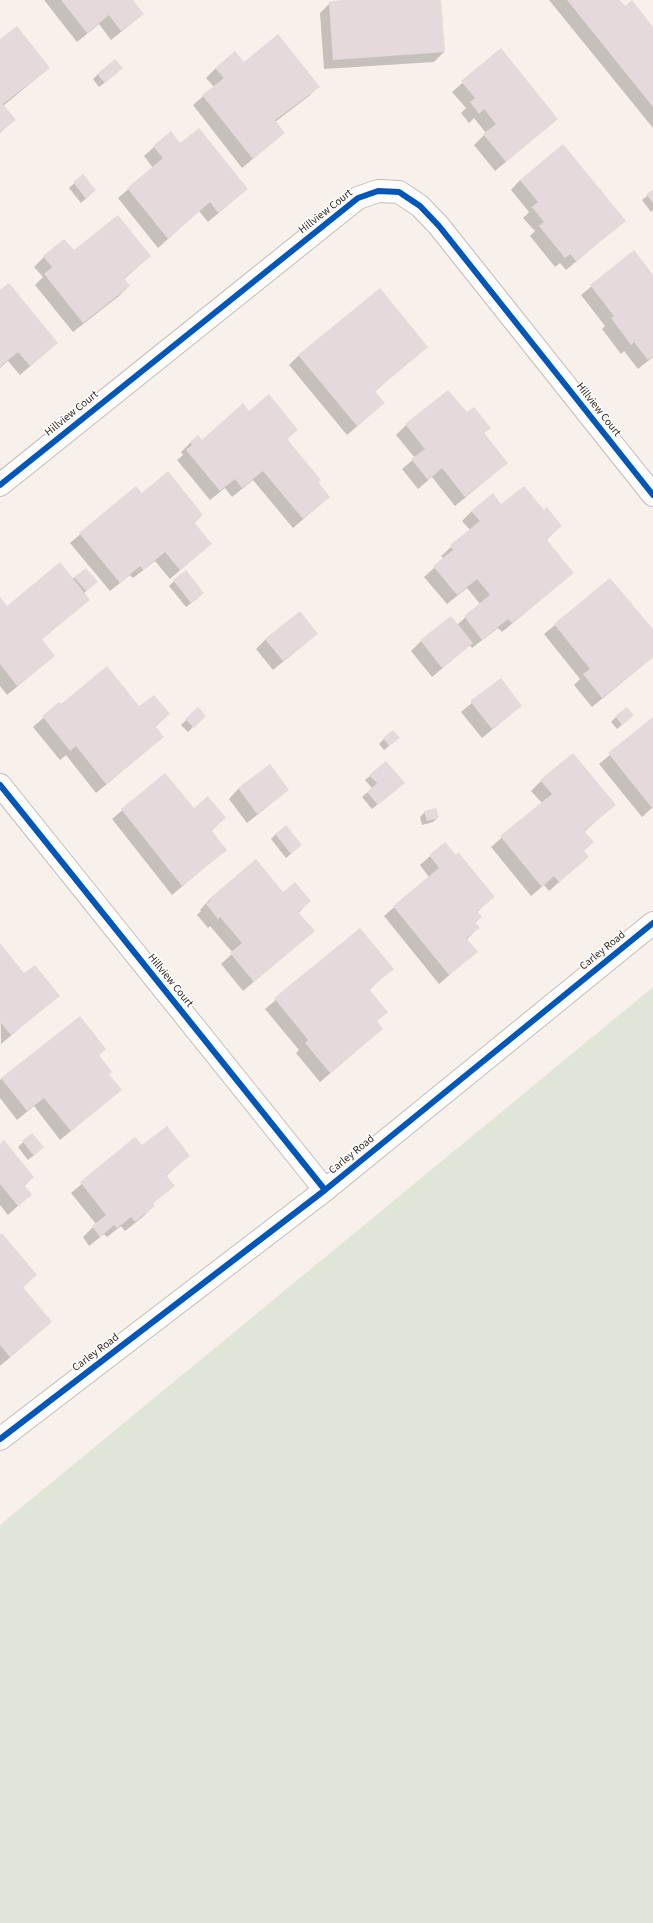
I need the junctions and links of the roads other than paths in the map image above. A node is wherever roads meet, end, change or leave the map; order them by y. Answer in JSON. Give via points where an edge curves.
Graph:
{"nodes":[{"id":1,"x":0,"y":484,"type":"edge"},
{"id":2,"x":653,"y":495,"type":"edge"},
{"id":3,"x":0,"y":785,"type":"edge"},
{"id":4,"x":653,"y":923,"type":"edge"},
{"id":5,"x":325,"y":1190,"type":"junction"},
{"id":6,"x":0,"y":1439,"type":"edge"}],
"edges":[{"from":1,"to":2,"type":"street","name":"Hillview Court","via":[[358,198],[378,191],[399,192],[420,206]]},
{"from":3,"to":5,"type":"street","name":"Hillview Court"},
{"from":4,"to":5,"type":"street","name":"Carley Road"},
{"from":5,"to":6,"type":"street","name":"Carley Road"}]}
